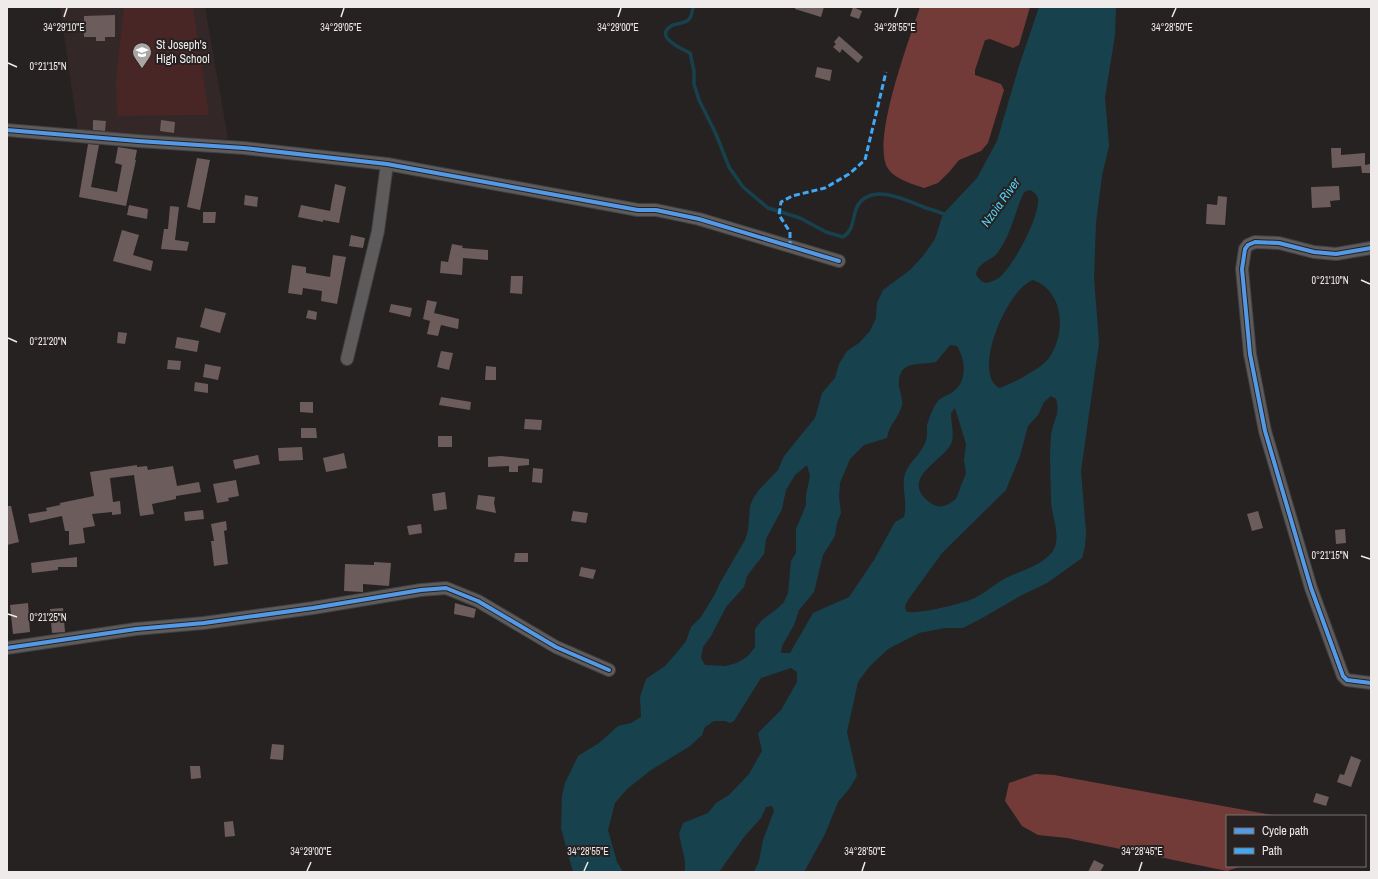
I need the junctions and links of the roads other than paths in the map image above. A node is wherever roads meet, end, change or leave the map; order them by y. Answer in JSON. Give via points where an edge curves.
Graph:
{"nodes":[{"id":1,"x":7,"y":130,"type":"edge"},
{"id":2,"x":387,"y":164,"type":"junction"},
{"id":3,"x":1371,"y":248,"type":"edge"},
{"id":4,"x":839,"y":261,"type":"dead end"},
{"id":5,"x":347,"y":359,"type":"dead end"},
{"id":6,"x":7,"y":648,"type":"edge"},
{"id":7,"x":609,"y":670,"type":"dead end"},
{"id":8,"x":1371,"y":683,"type":"edge"}],
"edges":[{"from":1,"to":2,"type":"street","via":[[244,148]]},
{"from":2,"to":4,"type":"street","via":[[699,219]]},
{"from":2,"to":5,"type":"street","via":[[378,231]]},
{"from":3,"to":8,"type":"street","via":[[1336,254],[1314,252],[1279,243],[1255,242],[1245,249],[1242,269],[1250,354],[1262,415],[1311,588],[1343,676],[1347,680]]},
{"from":6,"to":7,"type":"street","via":[[446,588],[478,601],[556,647]]}]}
